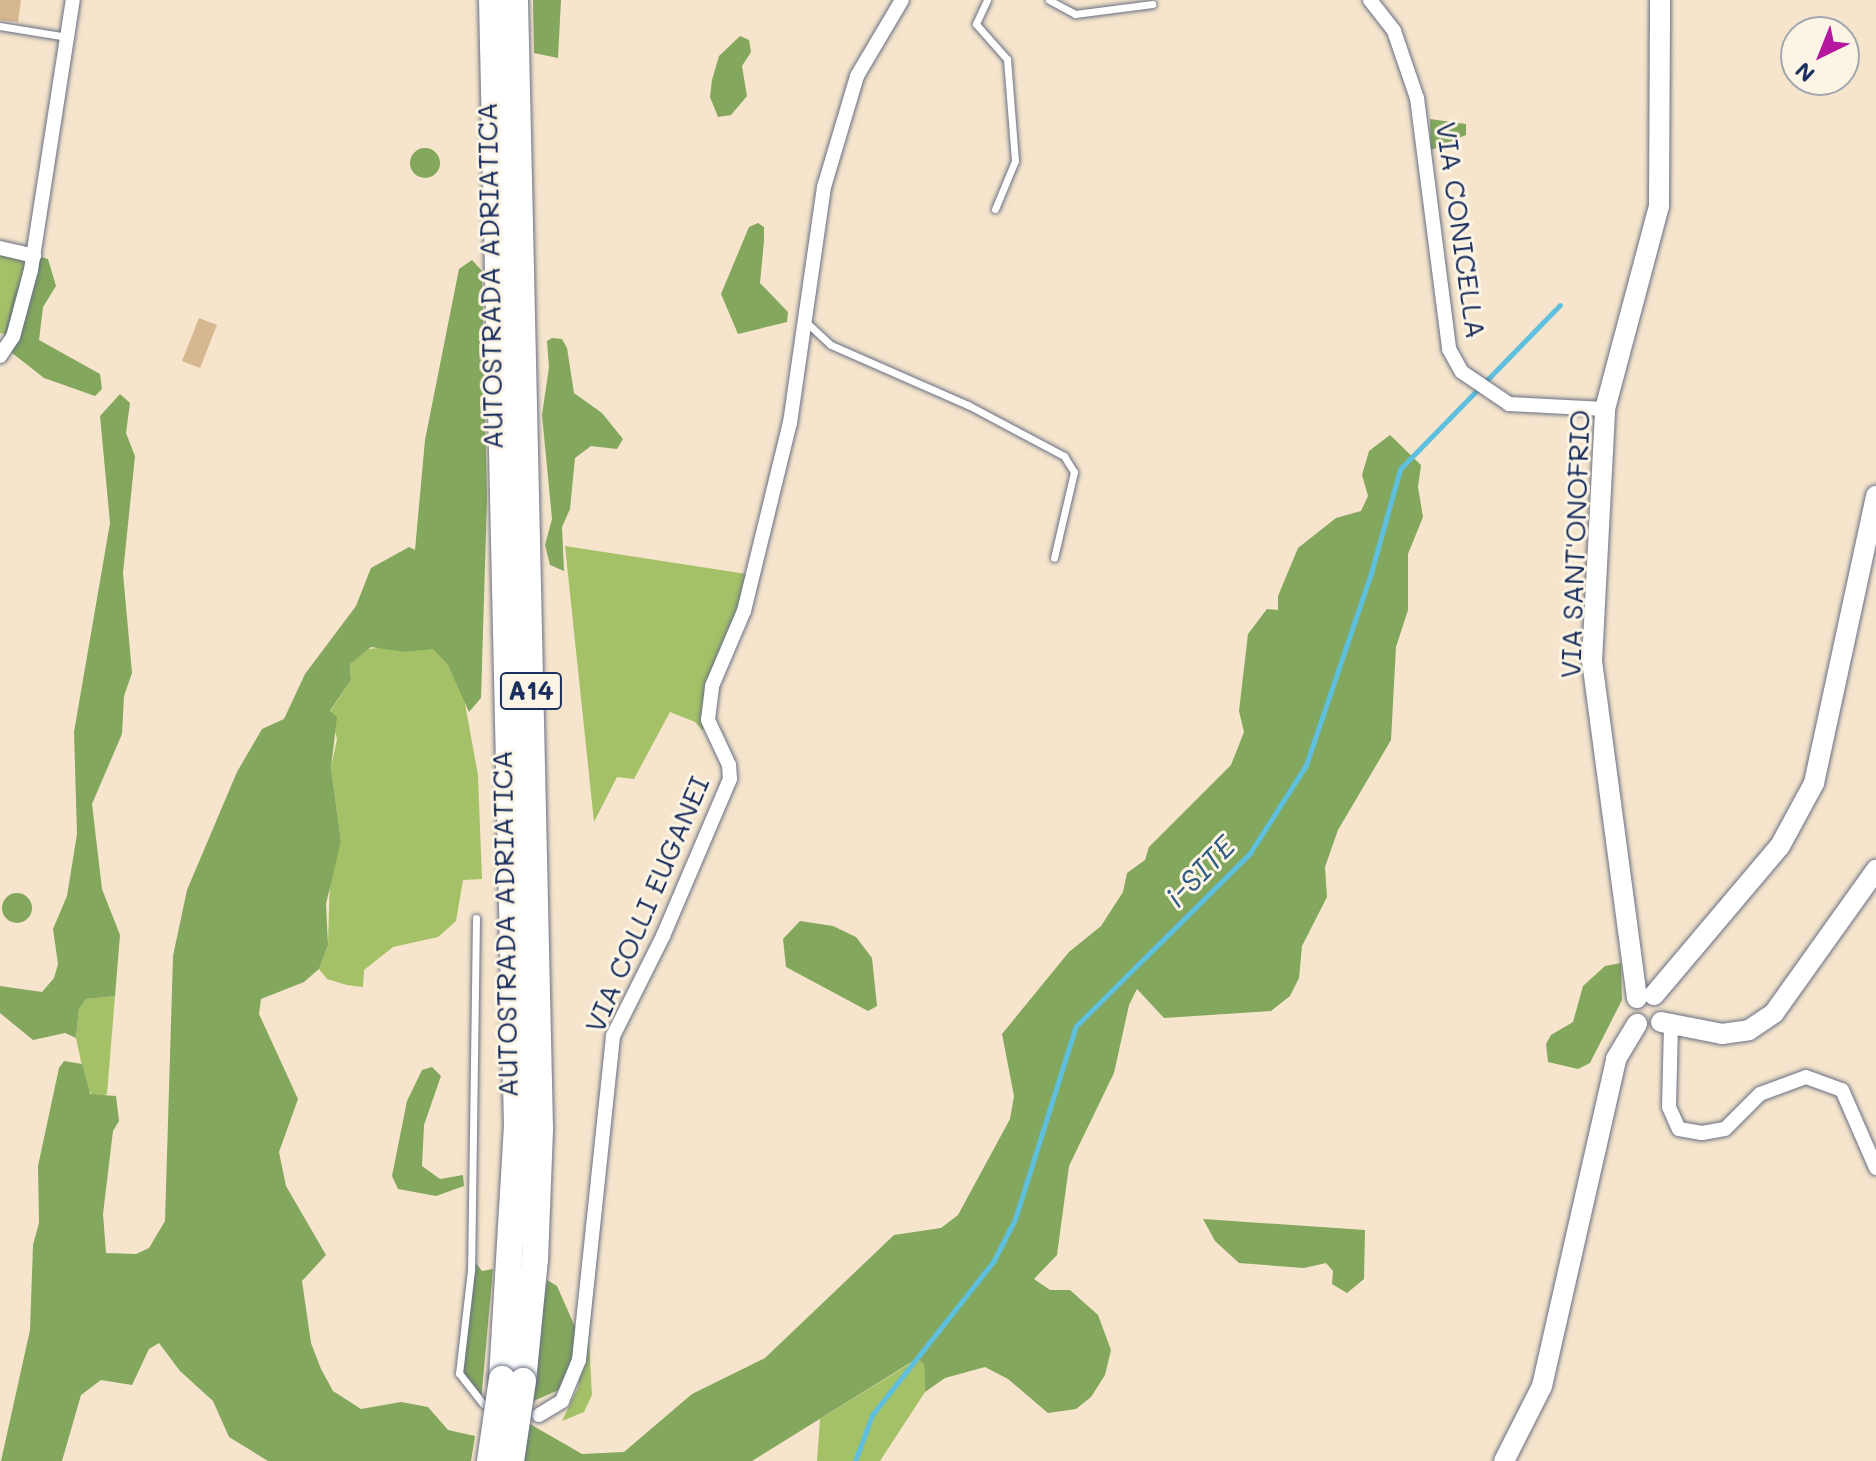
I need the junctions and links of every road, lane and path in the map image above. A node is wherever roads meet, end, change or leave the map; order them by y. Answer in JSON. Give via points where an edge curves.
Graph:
{"nodes":[{"id":1,"x":73,"y":0,"type":"edge"},
{"id":2,"x":492,"y":0,"type":"edge"},
{"id":3,"x":515,"y":0,"type":"edge"},
{"id":4,"x":902,"y":0,"type":"edge"},
{"id":5,"x":987,"y":0,"type":"edge"},
{"id":6,"x":1049,"y":0,"type":"edge"},
{"id":7,"x":1370,"y":0,"type":"edge"},
{"id":8,"x":1660,"y":0,"type":"edge"},
{"id":9,"x":1152,"y":4,"type":"dead end"},
{"id":10,"x":0,"y":26,"type":"edge"},
{"id":11,"x":67,"y":37,"type":"junction"},
{"id":12,"x":995,"y":209,"type":"dead end"},
{"id":13,"x":0,"y":248,"type":"edge"},
{"id":14,"x":34,"y":256,"type":"junction"},
{"id":15,"x":804,"y":319,"type":"junction"},
{"id":16,"x":0,"y":356,"type":"edge"},
{"id":17,"x":1605,"y":409,"type":"junction"},
{"id":18,"x":1876,"y":496,"type":"edge"},
{"id":19,"x":1054,"y":558,"type":"dead end"},
{"id":20,"x":1876,"y":870,"type":"edge"},
{"id":21,"x":476,"y":918,"type":"dead end"},
{"id":22,"x":1646,"y":996,"type":"junction"},
{"id":23,"x":1637,"y":1024,"type":"junction"},
{"id":24,"x":1666,"y":1024,"type":"junction"},
{"id":25,"x":1876,"y":1168,"type":"edge"},
{"id":26,"x":512,"y":1380,"type":"junction"},
{"id":27,"x":483,"y":1404,"type":"dead end"},
{"id":28,"x":539,"y":1415,"type":"dead end"},
{"id":29,"x":490,"y":1461,"type":"edge"},
{"id":30,"x":511,"y":1461,"type":"edge"},
{"id":31,"x":1504,"y":1461,"type":"edge"}],
"edges":[{"from":1,"to":11,"type":"street"},
{"from":2,"to":26,"type":"highway","name":"AUTOSTRADA ADRIATICA","number":"A14","via":[[517,1125]]},
{"from":3,"to":26,"type":"highway","name":"AUTOSTRADA ADRIATICA","number":"A14","via":[[540,1130],[535,1259]]},
{"from":4,"to":15,"type":"street","name":"VIA COLLI EUGANEI","via":[[857,76],[838,135],[824,187]]},
{"from":5,"to":12,"type":"lane","via":[[976,24],[1007,59],[1015,161]]},
{"from":6,"to":9,"type":"lane","via":[[1075,14]]},
{"from":7,"to":17,"type":"street","name":"VIA CONICELLA","via":[[1394,31],[1417,98],[1449,349],[1460,368],[1487,393],[1509,404]]},
{"from":8,"to":17,"type":"street","name":"VIA SANT'ONOFRIO","via":[[1659,206]]},
{"from":10,"to":11,"type":"lane"},
{"from":11,"to":14,"type":"street"},
{"from":13,"to":14,"type":"street"},
{"from":14,"to":16,"type":"street","via":[[13,337]]},
{"from":15,"to":19,"type":"lane","via":[[831,345],[968,405],[1064,456],[1074,472]]},
{"from":15,"to":28,"type":"street","name":"VIA COLLI EUGANEI","via":[[790,423],[760,555],[712,686],[708,720],[730,779],[670,922],[613,1036],[579,1360],[562,1401]]},
{"from":17,"to":22,"type":"street","name":"VIA SANT'ONOFRIO","via":[[1592,661]]},
{"from":18,"to":22,"type":"street","via":[[1814,783],[1780,846]]},
{"from":20,"to":24,"type":"street","via":[[1774,1013],[1749,1030],[1722,1034]]},
{"from":21,"to":27,"type":"lane","via":[[471,1270],[459,1373]]},
{"from":22,"to":23,"type":"street","via":[[1631,1014]]},
{"from":22,"to":24,"type":"street","via":[[1665,1007]]},
{"from":23,"to":24,"type":"street"},
{"from":23,"to":31,"type":"street","via":[[1616,1059],[1542,1386]]},
{"from":24,"to":25,"type":"street","via":[[1669,1107],[1679,1129],[1725,1129],[1760,1094],[1806,1077],[1842,1090],[1856,1112]]},
{"from":26,"to":29,"type":"highway","name":"AUTOSTRADA ADRIATICA","number":"A14","bridge":true},
{"from":26,"to":30,"type":"highway","name":"AUTOSTRADA ADRIATICA","number":"A14","bridge":true}]}
